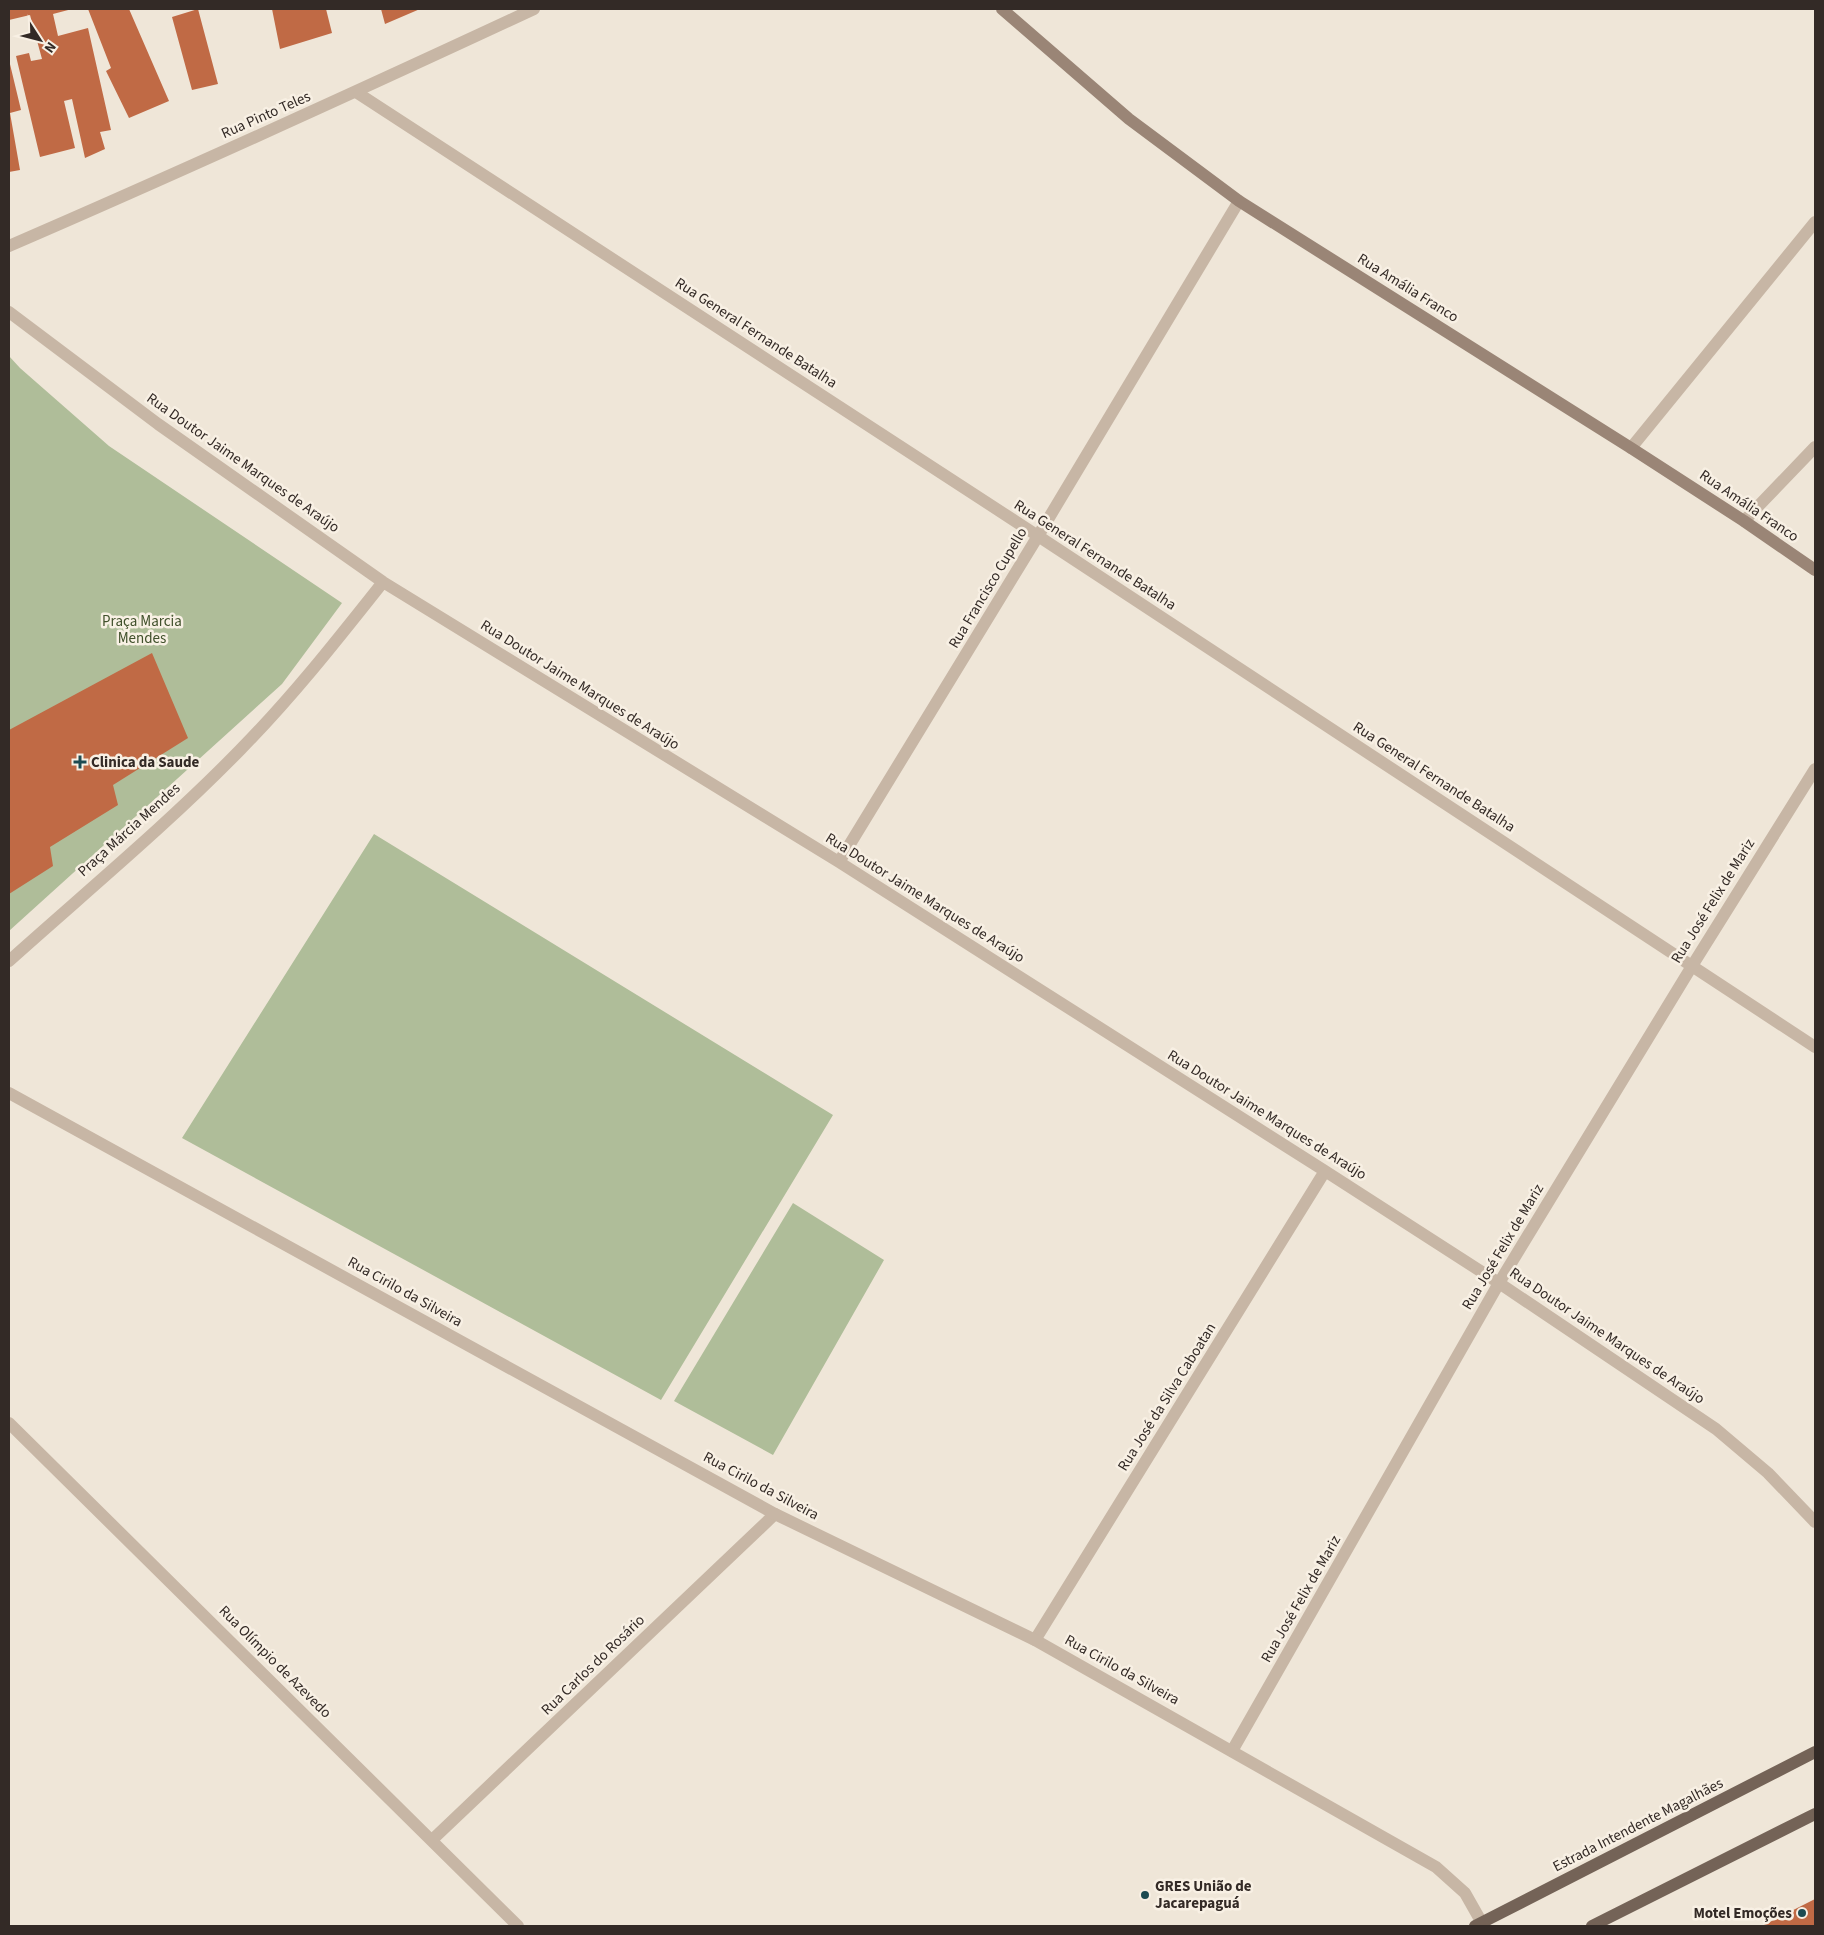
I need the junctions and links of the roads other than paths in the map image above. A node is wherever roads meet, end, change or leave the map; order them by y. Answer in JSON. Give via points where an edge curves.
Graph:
{"nodes":[{"id":1,"x":534,"y":9,"type":"edge"},
{"id":2,"x":1002,"y":9,"type":"edge"},
{"id":3,"x":356,"y":92,"type":"junction"},
{"id":4,"x":1240,"y":201,"type":"junction"},
{"id":5,"x":1815,"y":222,"type":"edge"},
{"id":6,"x":9,"y":246,"type":"edge"},
{"id":7,"x":9,"y":312,"type":"edge"},
{"id":8,"x":1815,"y":447,"type":"edge"},
{"id":9,"x":1630,"y":448,"type":"junction"},
{"id":10,"x":1744,"y":521,"type":"junction"},
{"id":11,"x":1038,"y":536,"type":"junction"},
{"id":12,"x":1815,"y":570,"type":"edge"},
{"id":13,"x":383,"y":582,"type":"junction"},
{"id":14,"x":1815,"y":769,"type":"edge"},
{"id":15,"x":839,"y":862,"type":"junction"},
{"id":16,"x":9,"y":960,"type":"edge"},
{"id":17,"x":1692,"y":966,"type":"junction"},
{"id":18,"x":1815,"y":1047,"type":"edge"},
{"id":19,"x":9,"y":1093,"type":"edge"},
{"id":20,"x":1325,"y":1171,"type":"junction"},
{"id":21,"x":1499,"y":1283,"type":"junction"},
{"id":22,"x":9,"y":1422,"type":"edge"},
{"id":23,"x":775,"y":1514,"type":"junction"},
{"id":24,"x":1815,"y":1522,"type":"edge"},
{"id":25,"x":1035,"y":1640,"type":"junction"},
{"id":26,"x":1232,"y":1751,"type":"junction"},
{"id":27,"x":1815,"y":1752,"type":"edge"},
{"id":28,"x":1815,"y":1814,"type":"edge"},
{"id":29,"x":432,"y":1840,"type":"junction"},
{"id":30,"x":1479,"y":1924,"type":"edge"},
{"id":31,"x":518,"y":1926,"type":"edge"},
{"id":32,"x":1592,"y":1926,"type":"edge"}],
"edges":[{"from":1,"to":3,"type":"street","name":"Rua Pinto Teles"},
{"from":2,"to":4,"type":"main road","name":"Rua Amália Franco","via":[[1129,119]]},
{"from":3,"to":6,"type":"street","name":"Rua Pinto Teles"},
{"from":3,"to":11,"type":"street","name":"Rua General Fernande Batalha"},
{"from":4,"to":9,"type":"main road","name":"Rua Amália Franco"},
{"from":4,"to":11,"type":"street","name":"Rua Francisco Cupello"},
{"from":5,"to":9,"type":"street"},
{"from":7,"to":13,"type":"street","name":"Rua Doutor Jaime Marques de Araújo","via":[[158,424]]},
{"from":8,"to":10,"type":"street"},
{"from":9,"to":10,"type":"main road","name":"Rua Amália Franco"},
{"from":10,"to":12,"type":"main road","name":"Rua Amália Franco"},
{"from":11,"to":15,"type":"street","name":"Rua Francisco Cupello"},
{"from":11,"to":17,"type":"street","name":"Rua General Fernande Batalha"},
{"from":13,"to":15,"type":"street","name":"Rua Doutor Jaime Marques de Araújo"},
{"from":13,"to":16,"type":"street","name":"Praça Márcia Mendes","via":[[309,676],[241,750]]},
{"from":14,"to":17,"type":"street","name":"Rua José Felix de Mariz"},
{"from":15,"to":20,"type":"street","name":"Rua Doutor Jaime Marques de Araújo"},
{"from":17,"to":18,"type":"street","name":"Rua General Fernande Batalha"},
{"from":17,"to":21,"type":"street","name":"Rua José Felix de Mariz"},
{"from":19,"to":23,"type":"street","name":"Rua Cirilo da Silveira"},
{"from":20,"to":21,"type":"street","name":"Rua Doutor Jaime Marques de Araújo"},
{"from":20,"to":25,"type":"street","name":"Rua José da Silva Caboatan"},
{"from":21,"to":24,"type":"street","name":"Rua Doutor Jaime Marques de Araújo","via":[[1716,1429],[1768,1473]]},
{"from":21,"to":26,"type":"street","name":"Rua José Felix de Mariz"},
{"from":22,"to":29,"type":"street","name":"Rua Olímpio de Azevedo"},
{"from":23,"to":25,"type":"street","name":"Rua Cirilo da Silveira"},
{"from":23,"to":29,"type":"street","name":"Rua Carlos do Rosário"},
{"from":25,"to":26,"type":"street","name":"Rua Cirilo da Silveira"},
{"from":26,"to":30,"type":"street","name":"Rua Cirilo da Silveira","via":[[1436,1867],[1465,1893]]},
{"from":27,"to":30,"type":"main road","name":"Estrada Intendente Magalhães"},
{"from":28,"to":32,"type":"main road"},
{"from":29,"to":31,"type":"street","name":"Rua Olímpio de Azevedo"}]}
